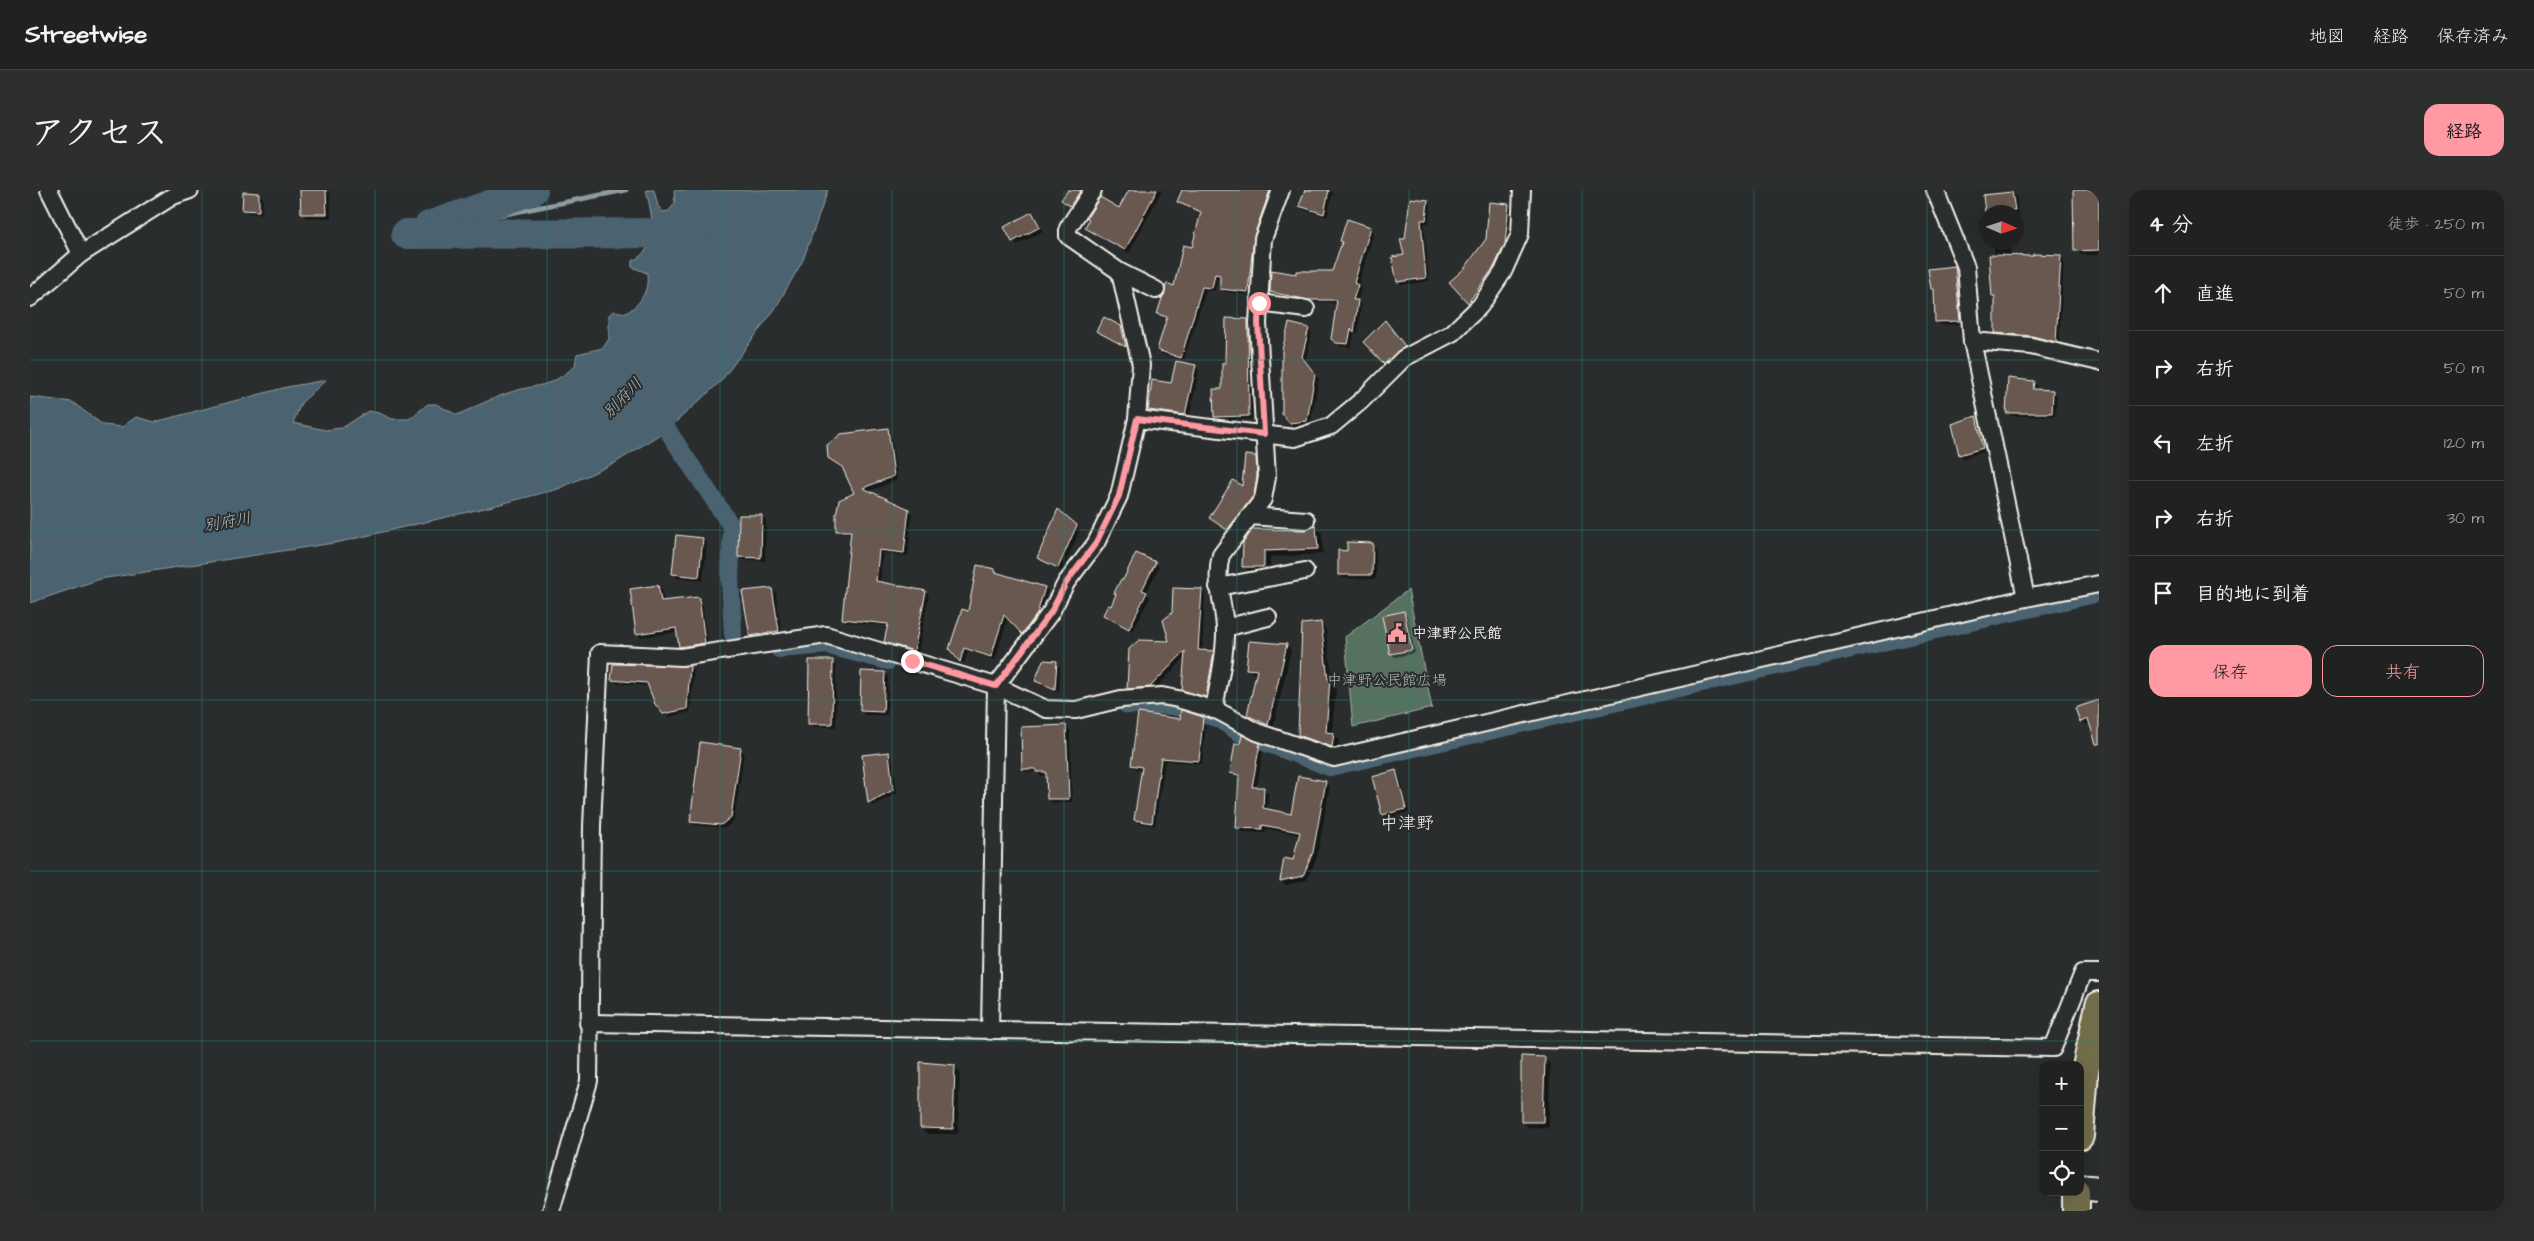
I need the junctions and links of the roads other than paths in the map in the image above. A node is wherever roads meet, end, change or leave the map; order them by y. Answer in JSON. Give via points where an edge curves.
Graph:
{"nodes":[{"id":1,"x":49,"y":190,"type":"edge"},
{"id":2,"x":190,"y":190,"type":"edge"},
{"id":3,"x":1093,"y":190,"type":"edge"},
{"id":4,"x":1281,"y":190,"type":"edge"},
{"id":5,"x":1522,"y":190,"type":"edge"},
{"id":6,"x":1935,"y":190,"type":"edge"},
{"id":7,"x":81,"y":254,"type":"junction"},
{"id":8,"x":1120,"y":272,"type":"junction"},
{"id":9,"x":1156,"y":290,"type":"dead end"},
{"id":10,"x":30,"y":298,"type":"edge"},
{"id":11,"x":1259,"y":303,"type":"junction"},
{"id":12,"x":1306,"y":309,"type":"dead end"},
{"id":13,"x":1972,"y":341,"type":"junction"},
{"id":14,"x":2099,"y":362,"type":"edge"},
{"id":15,"x":1137,"y":419,"type":"junction"},
{"id":16,"x":1264,"y":434,"type":"junction"},
{"id":17,"x":1249,"y":516,"type":"junction"},
{"id":18,"x":1306,"y":520,"type":"dead end"},
{"id":19,"x":1305,"y":571,"type":"dead end"},
{"id":20,"x":2099,"y":584,"type":"edge"},
{"id":21,"x":1218,"y":587,"type":"junction"},
{"id":22,"x":2026,"y":598,"type":"junction"},
{"id":23,"x":1268,"y":617,"type":"dead end"},
{"id":24,"x":1225,"y":628,"type":"junction"},
{"id":25,"x":996,"y":686,"type":"junction"},
{"id":26,"x":1214,"y":710,"type":"junction"},
{"id":27,"x":2099,"y":972,"type":"edge"},
{"id":28,"x":2099,"y":1005,"type":"edge"},
{"id":29,"x":588,"y":1023,"type":"junction"},
{"id":30,"x":990,"y":1031,"type":"junction"},
{"id":31,"x":2082,"y":1106,"type":"edge"},
{"id":32,"x":2084,"y":1187,"type":"edge"},
{"id":33,"x":2099,"y":1189,"type":"edge"},
{"id":34,"x":2076,"y":1196,"type":"edge"},
{"id":35,"x":551,"y":1211,"type":"edge"},
{"id":36,"x":2076,"y":1211,"type":"edge"}],
"edges":[{"from":1,"to":7,"type":"street"},
{"from":2,"to":7,"type":"street","via":[[173,196]]},
{"from":3,"to":8,"type":"street","via":[[1068,228],[1068,236]]},
{"from":4,"to":11,"type":"street","via":[[1263,239]]},
{"from":5,"to":16,"type":"street","via":[[1520,234],[1503,272],[1480,306],[1452,333],[1404,358],[1361,402],[1330,426],[1295,438]]},
{"from":6,"to":13,"type":"street","via":[[1966,267]]},
{"from":7,"to":10,"type":"street"},
{"from":8,"to":9,"type":"street"},
{"from":8,"to":15,"type":"street","via":[[1141,365]]},
{"from":11,"to":12,"type":"street"},
{"from":11,"to":16,"type":"street"},
{"from":13,"to":14,"type":"street","via":[[2031,346]]},
{"from":13,"to":22,"type":"street"},
{"from":15,"to":16,"type":"street"},
{"from":15,"to":25,"type":"street","via":[[1119,496],[1096,543],[1066,583],[1051,612]]},
{"from":16,"to":17,"type":"street","via":[[1267,477],[1263,499]]},
{"from":17,"to":18,"type":"street"},
{"from":17,"to":21,"type":"street","via":[[1221,555]]},
{"from":19,"to":21,"type":"street"},
{"from":20,"to":22,"type":"street"},
{"from":21,"to":24,"type":"street"},
{"from":22,"to":26,"type":"street","via":[[1334,758],[1257,732]]},
{"from":23,"to":24,"type":"street"},
{"from":24,"to":26,"type":"street"},
{"from":25,"to":26,"type":"street","via":[[1046,709],[1062,711],[1121,699],[1162,696]]},
{"from":25,"to":29,"type":"street","via":[[826,635],[681,657],[600,653]]},
{"from":25,"to":30,"type":"street"},
{"from":27,"to":30,"type":"street","via":[[2083,973],[2053,1048]]},
{"from":28,"to":31,"type":"main road","via":[[2085,1072]]},
{"from":29,"to":30,"type":"street"},
{"from":29,"to":35,"type":"street","via":[[590,1081]]},
{"from":32,"to":33,"type":"street"},
{"from":34,"to":36,"type":"main road"}]}
